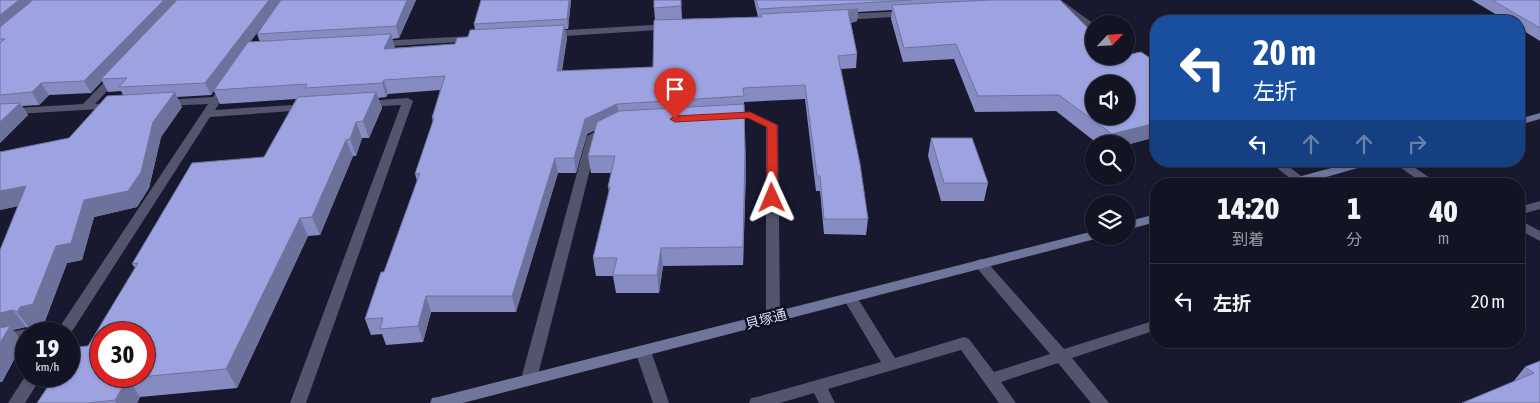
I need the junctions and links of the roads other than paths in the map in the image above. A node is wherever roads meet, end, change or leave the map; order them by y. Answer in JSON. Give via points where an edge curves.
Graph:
{"nodes":[{"id":1,"x":1058,"y":3,"type":"edge"},
{"id":2,"x":1044,"y":6,"type":"edge"},
{"id":3,"x":922,"y":13,"type":"edge"},
{"id":4,"x":833,"y":18,"type":"edge"},
{"id":5,"x":1085,"y":22,"type":"edge"},
{"id":6,"x":685,"y":26,"type":"edge"},
{"id":7,"x":536,"y":35,"type":"edge"},
{"id":8,"x":487,"y":38,"type":"edge"},
{"id":9,"x":368,"y":45,"type":"edge"},
{"id":10,"x":1135,"y":60,"type":"edge"},
{"id":11,"x":126,"y":64,"type":"edge"},
{"id":12,"x":1150,"y":71,"type":"edge"},
{"id":13,"x":232,"y":76,"type":"edge"},
{"id":14,"x":215,"y":100,"type":"junction"},
{"id":15,"x":156,"y":103,"type":"edge"},
{"id":16,"x":351,"y":104,"type":"edge"},
{"id":17,"x":126,"y":105,"type":"edge"},
{"id":18,"x":322,"y":106,"type":"edge"},
{"id":19,"x":86,"y":107,"type":"junction"},
{"id":20,"x":0,"y":112,"type":"edge"},
{"id":21,"x":207,"y":114,"type":"junction"},
{"id":22,"x":1540,"y":116,"type":"edge"},
{"id":23,"x":712,"y":117,"type":"edge"},
{"id":24,"x":1525,"y":120,"type":"edge"},
{"id":25,"x":618,"y":123,"type":"edge"},
{"id":26,"x":1282,"y":167,"type":"edge"},
{"id":27,"x":1349,"y":167,"type":"edge"},
{"id":28,"x":1406,"y":167,"type":"edge"},
{"id":29,"x":1297,"y":178,"type":"edge"},
{"id":30,"x":1307,"y":178,"type":"edge"},
{"id":31,"x":1424,"y":178,"type":"edge"},
{"id":32,"x":1540,"y":205,"type":"edge"},
{"id":33,"x":1525,"y":210,"type":"edge"},
{"id":34,"x":1150,"y":220,"type":"edge"},
{"id":35,"x":1135,"y":224,"type":"edge"},
{"id":36,"x":1525,"y":228,"type":"edge"},
{"id":37,"x":1085,"y":237,"type":"edge"},
{"id":38,"x":1540,"y":237,"type":"edge"},
{"id":39,"x":981,"y":264,"type":"junction"},
{"id":40,"x":850,"y":298,"type":"junction"},
{"id":41,"x":773,"y":318,"type":"junction"},
{"id":42,"x":70,"y":322,"type":"edge"},
{"id":43,"x":1150,"y":327,"type":"edge"},
{"id":44,"x":15,"y":337,"type":"edge"},
{"id":45,"x":0,"y":340,"type":"edge"},
{"id":46,"x":643,"y":352,"type":"junction"},
{"id":47,"x":1060,"y":356,"type":"junction"},
{"id":48,"x":892,"y":365,"type":"junction"},
{"id":49,"x":991,"y":379,"type":"junction"},
{"id":50,"x":529,"y":380,"type":"junction"},
{"id":51,"x":818,"y":386,"type":"junction"},
{"id":52,"x":27,"y":387,"type":"edge"},
{"id":53,"x":16,"y":403,"type":"edge"},
{"id":54,"x":298,"y":403,"type":"edge"},
{"id":55,"x":438,"y":403,"type":"edge"},
{"id":56,"x":660,"y":403,"type":"edge"},
{"id":57,"x":757,"y":403,"type":"edge"},
{"id":58,"x":827,"y":403,"type":"edge"},
{"id":59,"x":1008,"y":403,"type":"edge"},
{"id":60,"x":1101,"y":403,"type":"edge"}],
"edges":[{"from":1,"to":2,"type":"street"},
{"from":1,"to":5,"type":"street"},
{"from":3,"to":4,"type":"street"},
{"from":6,"to":7,"type":"street"},
{"from":8,"to":9,"type":"street"},
{"from":10,"to":12,"type":"street"},
{"from":11,"to":19,"type":"street"},
{"from":13,"to":14,"type":"street"},
{"from":14,"to":15,"type":"street"},
{"from":14,"to":21,"type":"street"},
{"from":16,"to":54,"type":"street","via":[[408,101]]},
{"from":17,"to":19,"type":"street"},
{"from":18,"to":21,"type":"street"},
{"from":19,"to":20,"type":"street"},
{"from":21,"to":42,"type":"street"},
{"from":22,"to":24,"type":"street"},
{"from":23,"to":41,"type":"street","via":[[750,115],[772,125]]},
{"from":25,"to":50,"type":"street","via":[[592,136]]},
{"from":26,"to":29,"type":"street"},
{"from":27,"to":30,"type":"street"},
{"from":28,"to":31,"type":"street"},
{"from":32,"to":33,"type":"street"},
{"from":34,"to":35,"type":"street"},
{"from":36,"to":38,"type":"street"},
{"from":37,"to":39,"type":"street","name":"貝塚通"},
{"from":39,"to":40,"type":"street","name":"貝塚通"},
{"from":39,"to":47,"type":"street"},
{"from":40,"to":41,"type":"street","name":"貝塚通"},
{"from":40,"to":48,"type":"street"},
{"from":41,"to":46,"type":"street","name":"貝塚通"},
{"from":43,"to":47,"type":"street"},
{"from":44,"to":45,"type":"street"},
{"from":46,"to":50,"type":"street","name":"貝塚通"},
{"from":46,"to":56,"type":"street"},
{"from":47,"to":49,"type":"street"},
{"from":47,"to":60,"type":"street"},
{"from":48,"to":49,"type":"street","via":[[964,343]]},
{"from":48,"to":51,"type":"street"},
{"from":49,"to":59,"type":"street"},
{"from":50,"to":55,"type":"street","name":"貝塚通"},
{"from":51,"to":57,"type":"street"},
{"from":51,"to":58,"type":"street"},
{"from":52,"to":53,"type":"street"}]}
